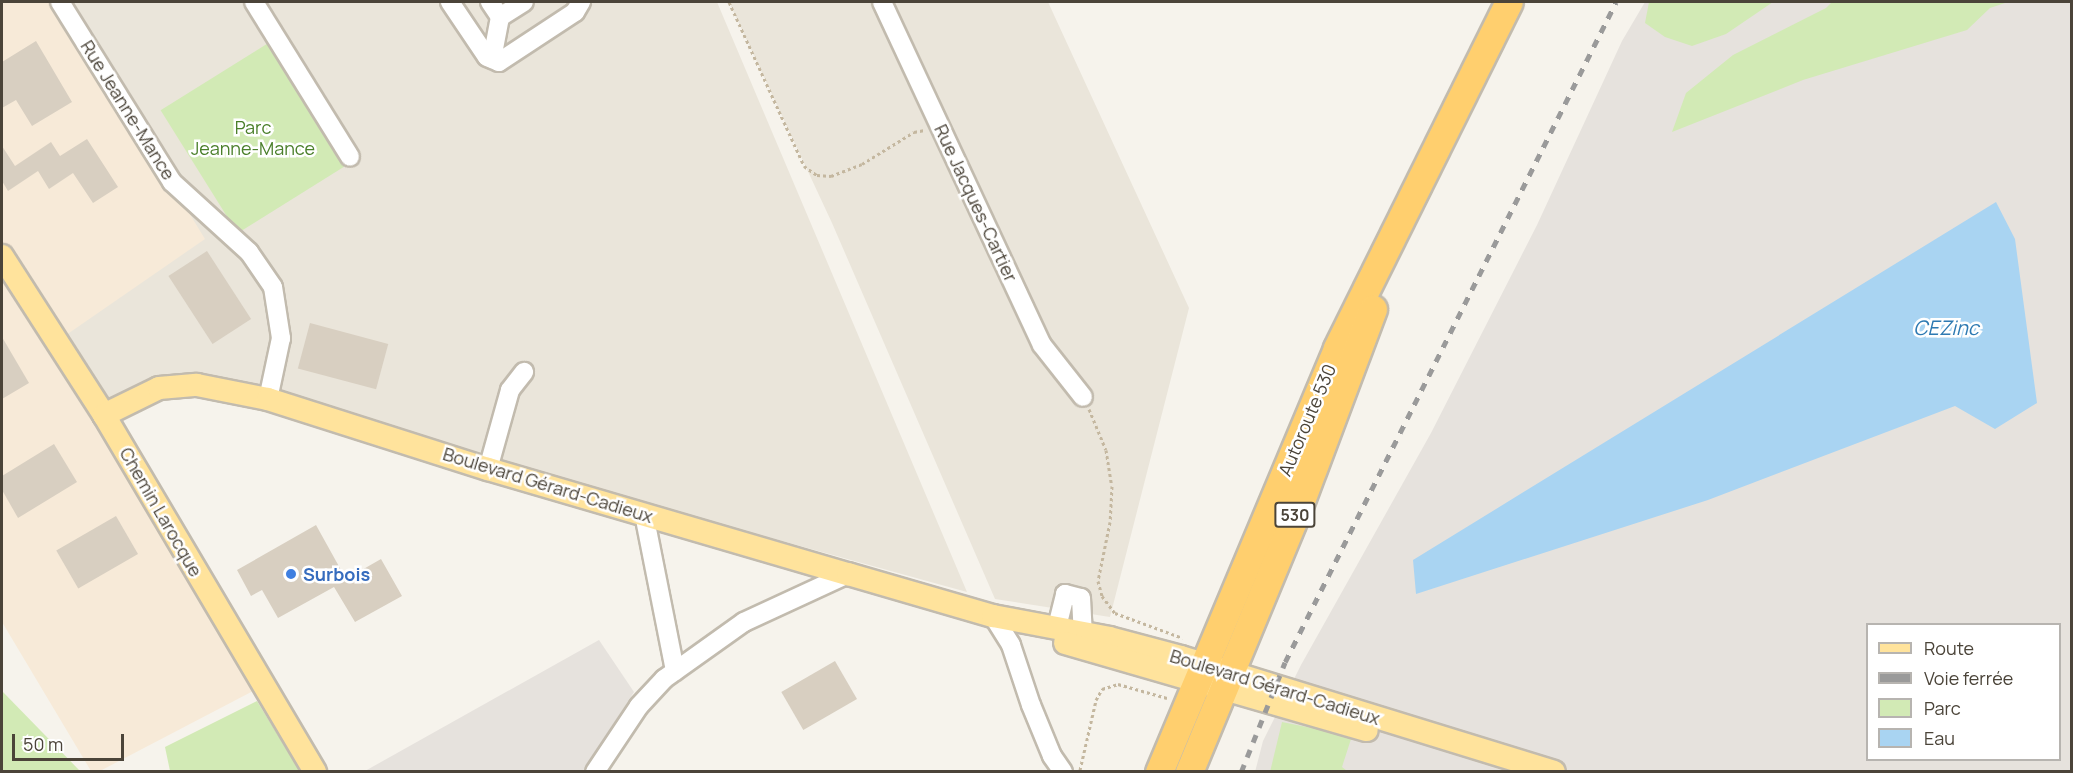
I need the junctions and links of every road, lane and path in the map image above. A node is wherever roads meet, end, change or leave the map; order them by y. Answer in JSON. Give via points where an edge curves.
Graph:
{"nodes":[{"id":1,"x":60,"y":2,"type":"edge"},
{"id":2,"x":254,"y":2,"type":"edge"},
{"id":3,"x":450,"y":2,"type":"edge"},
{"id":4,"x":490,"y":2,"type":"edge"},
{"id":5,"x":524,"y":2,"type":"edge"},
{"id":6,"x":581,"y":2,"type":"edge"},
{"id":7,"x":729,"y":2,"type":"edge"},
{"id":8,"x":882,"y":2,"type":"edge"},
{"id":9,"x":1509,"y":2,"type":"edge"},
{"id":10,"x":500,"y":17,"type":"junction"},
{"id":11,"x":492,"y":59,"type":"junction"},
{"id":12,"x":941,"y":128,"type":"junction"},
{"id":13,"x":351,"y":158,"type":"dead end"},
{"id":14,"x":1423,"y":173,"type":"junction"},
{"id":15,"x":2,"y":256,"type":"edge"},
{"id":16,"x":524,"y":372,"type":"dead end"},
{"id":17,"x":268,"y":399,"type":"junction"},
{"id":18,"x":1087,"y":405,"type":"joint"},
{"id":19,"x":104,"y":415,"type":"junction"},
{"id":20,"x":488,"y":469,"type":"junction"},
{"id":21,"x":644,"y":514,"type":"junction"},
{"id":22,"x":848,"y":574,"type":"junction"},
{"id":23,"x":993,"y":616,"type":"junction"},
{"id":24,"x":1057,"y":627,"type":"junction"},
{"id":25,"x":1083,"y":632,"type":"junction"},
{"id":26,"x":1183,"y":636,"type":"dead end"},
{"id":27,"x":1191,"y":638,"type":"dead end"},
{"id":28,"x":1185,"y":641,"type":"dead end"},
{"id":29,"x":675,"y":671,"type":"junction"},
{"id":30,"x":1199,"y":672,"type":"junction"},
{"id":31,"x":1227,"y":681,"type":"junction"},
{"id":32,"x":1169,"y":699,"type":"dead end"},
{"id":33,"x":315,"y":771,"type":"edge"},
{"id":34,"x":595,"y":771,"type":"edge"},
{"id":35,"x":1063,"y":771,"type":"edge"},
{"id":36,"x":1079,"y":771,"type":"edge"},
{"id":37,"x":1159,"y":771,"type":"edge"},
{"id":38,"x":1190,"y":771,"type":"edge"},
{"id":39,"x":1539,"y":771,"type":"edge"},
{"id":40,"x":1554,"y":771,"type":"edge"}],
"edges":[{"from":1,"to":17,"type":"street","name":"Rue Jeanne-Mance","via":[[172,182],[249,252],[273,287],[281,338]]},
{"from":2,"to":13,"type":"street"},
{"from":3,"to":11,"type":"street"},
{"from":4,"to":10,"type":"street"},
{"from":5,"to":10,"type":"street"},
{"from":6,"to":11,"type":"street","via":[[575,12],[510,58],[499,62]]},
{"from":7,"to":12,"type":"path","via":[[804,165],[817,175],[831,176],[862,164],[914,132]]},
{"from":8,"to":12,"type":"street","name":"Rue Jacques-Cartier"},
{"from":9,"to":14,"type":"highway","name":"Autoroute 530","number":"530"},
{"from":10,"to":11,"type":"street"},
{"from":12,"to":18,"type":"street","name":"Rue Jacques-Cartier","via":[[1042,345]]},
{"from":14,"to":30,"type":"highway","name":"Autoroute 530","number":"530","via":[[1337,348]]},
{"from":14,"to":31,"type":"highway","name":"Autoroute 530","number":"530","via":[[1316,462]]},
{"from":15,"to":19,"type":"main road","name":"Chemin Larocque"},
{"from":16,"to":20,"type":"street","via":[[510,390]]},
{"from":17,"to":19,"type":"main road","name":"Boulevard Gérard-Cadieux","via":[[197,385],[159,388]]},
{"from":17,"to":20,"type":"main road","name":"Boulevard Gérard-Cadieux"},
{"from":18,"to":26,"type":"path","via":[[1106,450],[1112,486],[1110,522],[1098,581],[1102,596],[1115,613]]},
{"from":19,"to":33,"type":"main road","name":"Chemin Larocque"},
{"from":20,"to":21,"type":"main road","name":"Boulevard Gérard-Cadieux"},
{"from":21,"to":22,"type":"main road","name":"Boulevard Gérard-Cadieux"},
{"from":21,"to":29,"type":"street"},
{"from":22,"to":23,"type":"main road","name":"Boulevard Gérard-Cadieux"},
{"from":22,"to":29,"type":"street","via":[[744,622]]},
{"from":23,"to":24,"type":"main road","name":"Boulevard Gérard-Cadieux"},
{"from":23,"to":30,"type":"main road","name":"Boulevard Gérard-Cadieux","via":[[1036,635]]},
{"from":23,"to":35,"type":"street","via":[[1011,645],[1052,756]]},
{"from":24,"to":25,"type":"main road","name":"Boulevard Gérard-Cadieux"},
{"from":24,"to":25,"type":"street","via":[[1065,594],[1081,598]]},
{"from":25,"to":30,"type":"main road","name":"Boulevard Gérard-Cadieux"},
{"from":27,"to":28,"type":"path","name":"Boulevard Gérard-Cadieux"},
{"from":29,"to":34,"type":"street","via":[[639,706]]},
{"from":30,"to":31,"type":"main road","name":"Boulevard Gérard-Cadieux"},
{"from":30,"to":37,"type":"highway","name":"Autoroute 530","number":"530"},
{"from":31,"to":38,"type":"highway","name":"Autoroute 530","number":"530"},
{"from":31,"to":39,"type":"main road","name":"Boulevard Gérard-Cadieux","via":[[1336,722]]},
{"from":31,"to":40,"type":"main road","name":"Boulevard Gérard-Cadieux"},
{"from":32,"to":36,"type":"path","via":[[1118,684],[1102,689]]}]}
